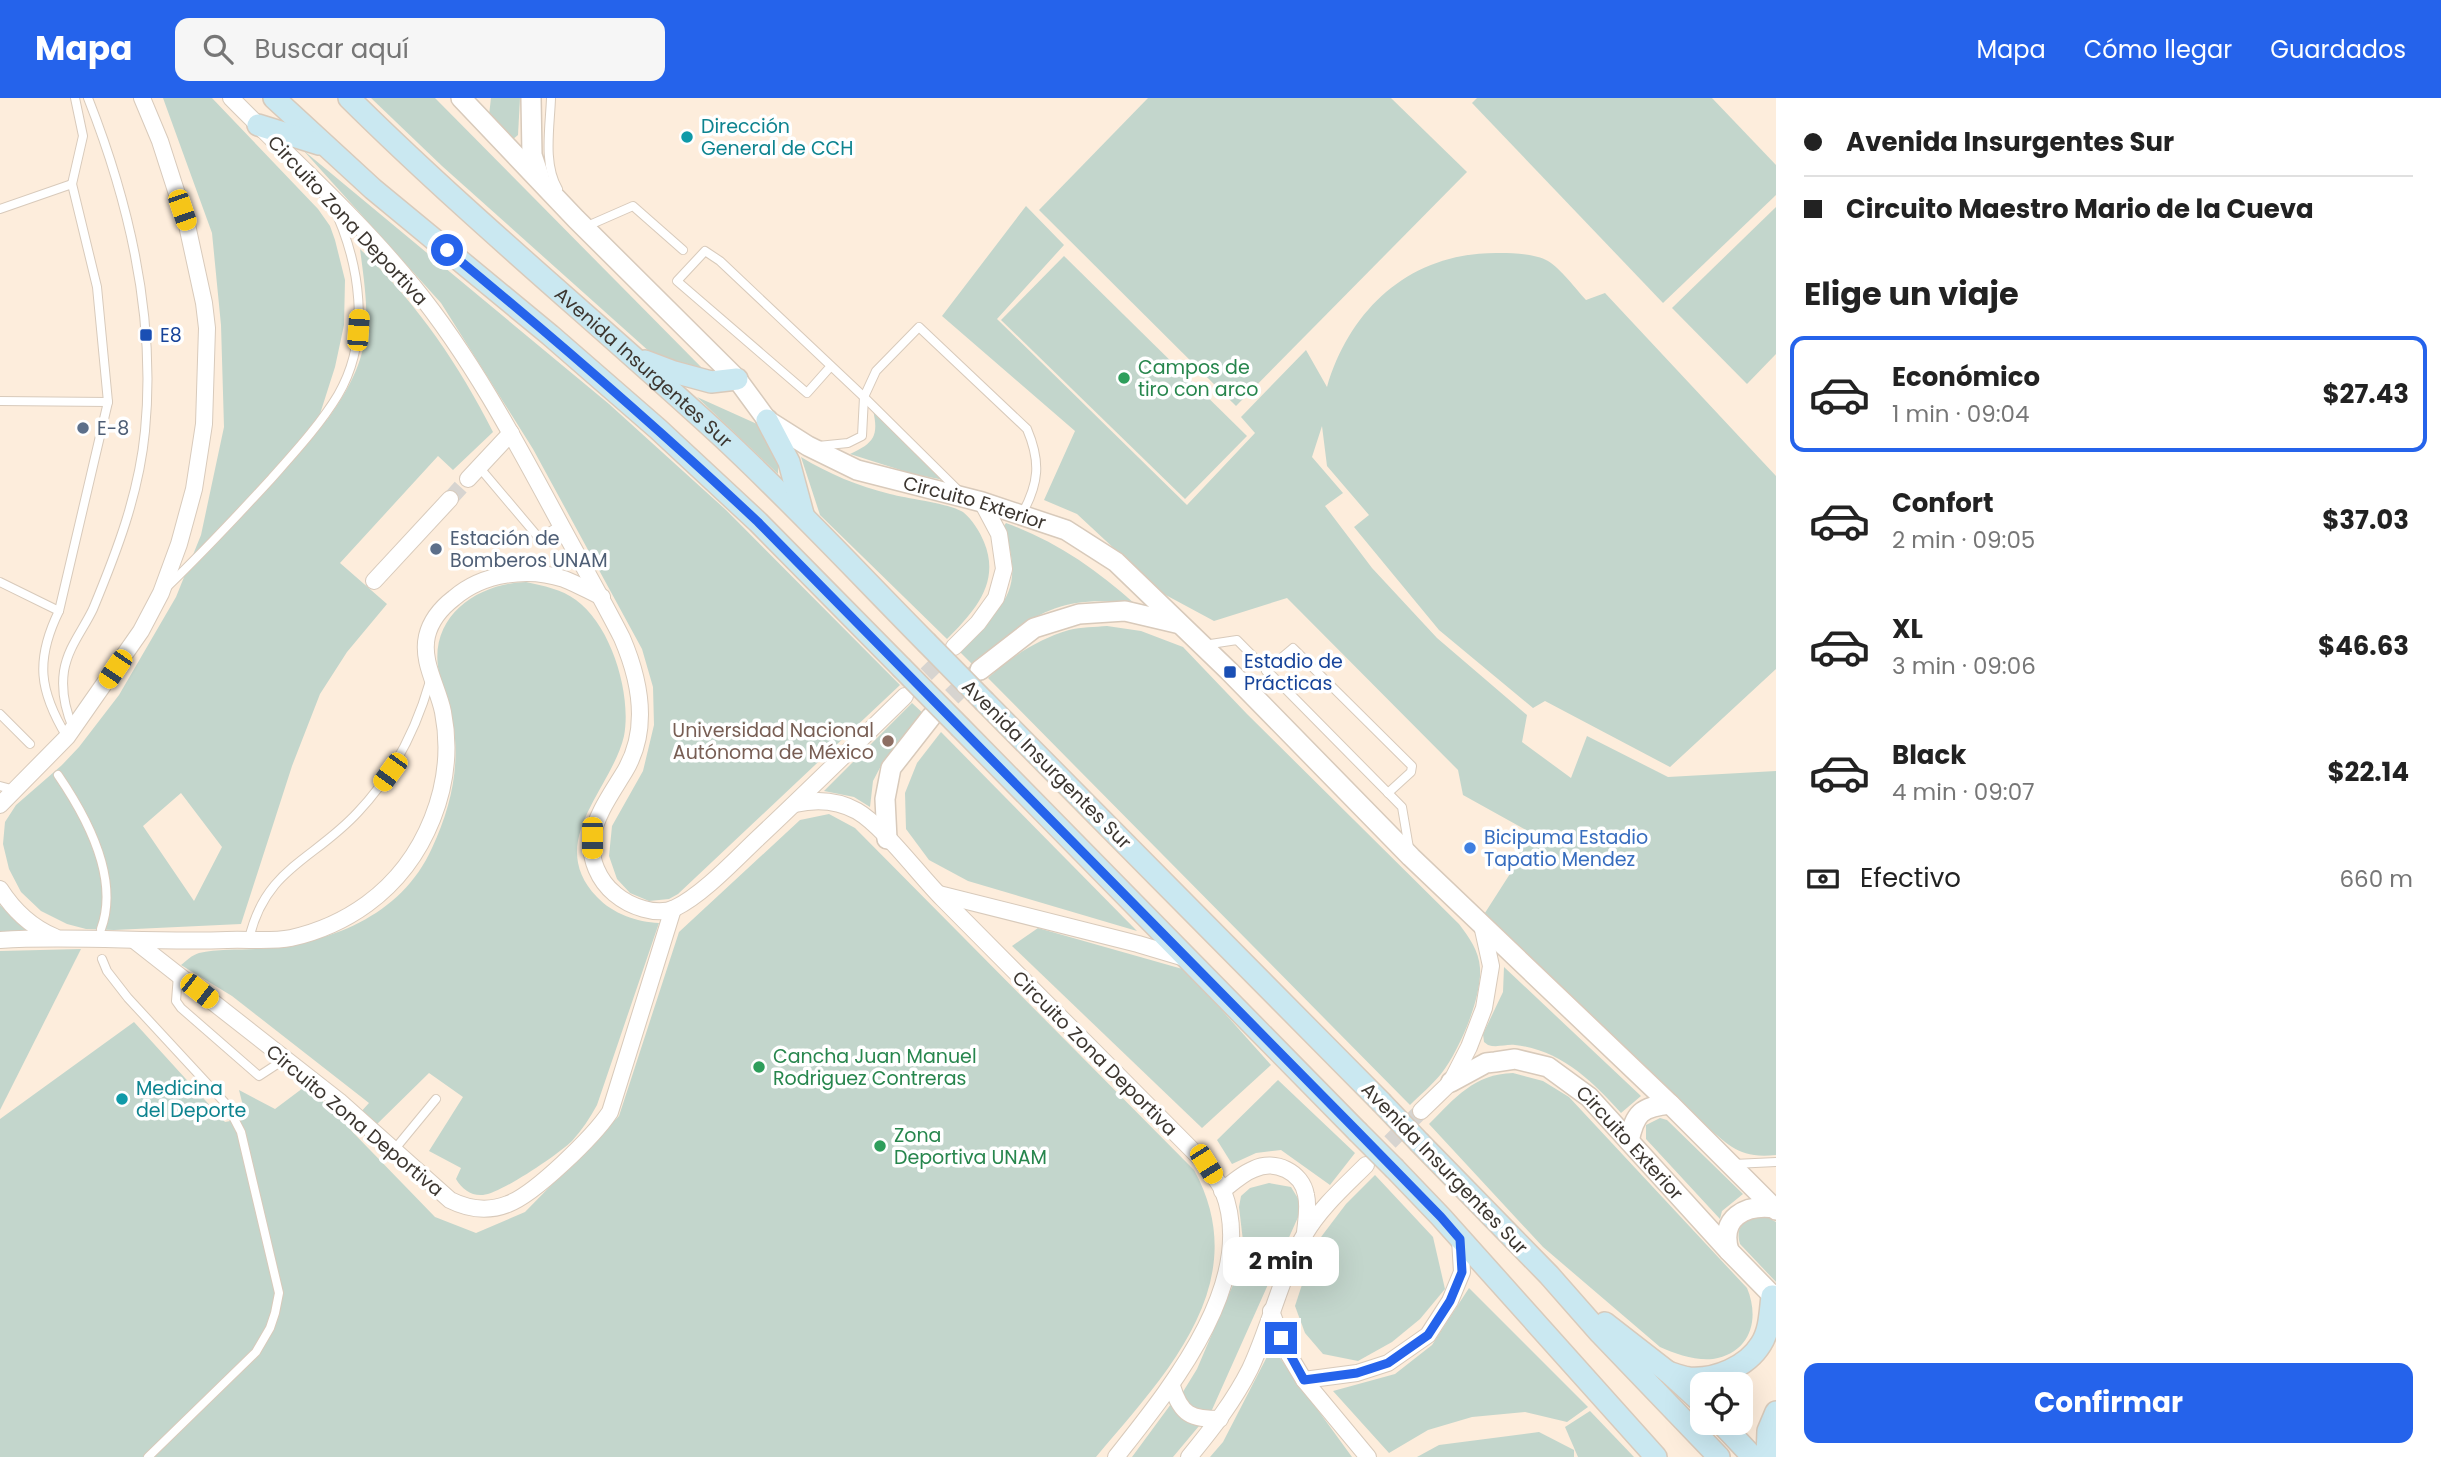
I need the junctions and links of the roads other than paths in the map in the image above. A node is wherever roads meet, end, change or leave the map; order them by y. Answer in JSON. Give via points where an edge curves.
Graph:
{"nodes":[{"id":1,"x":75,"y":98,"type":"edge"},
{"id":2,"x":88,"y":98,"type":"edge"},
{"id":3,"x":142,"y":98,"type":"edge"},
{"id":4,"x":232,"y":98,"type":"edge"},
{"id":5,"x":274,"y":98,"type":"edge"},
{"id":6,"x":349,"y":98,"type":"edge"},
{"id":7,"x":461,"y":98,"type":"edge"},
{"id":8,"x":531,"y":98,"type":"edge"},
{"id":9,"x":551,"y":98,"type":"edge"},
{"id":10,"x":258,"y":125,"type":"junction"},
{"id":11,"x":325,"y":146,"type":"junction"},
{"id":12,"x":541,"y":181,"type":"junction"},
{"id":13,"x":72,"y":184,"type":"junction"},
{"id":14,"x":326,"y":192,"type":"junction"},
{"id":15,"x":0,"y":209,"type":"edge"},
{"id":16,"x":581,"y":223,"type":"junction"},
{"id":17,"x":683,"y":250,"type":"dead end"},
{"id":18,"x":632,"y":355,"type":"junction"},
{"id":19,"x":831,"y":366,"type":"junction"},
{"id":20,"x":737,"y":379,"type":"junction"},
{"id":21,"x":864,"y":397,"type":"junction"},
{"id":22,"x":0,"y":401,"type":"edge"},
{"id":23,"x":108,"y":402,"type":"junction"},
{"id":24,"x":767,"y":420,"type":"junction"},
{"id":25,"x":511,"y":433,"type":"junction"},
{"id":26,"x":808,"y":446,"type":"junction"},
{"id":27,"x":479,"y":467,"type":"junction"},
{"id":28,"x":468,"y":479,"type":"tunnel mouth"},
{"id":29,"x":450,"y":499,"type":"tunnel mouth"},
{"id":30,"x":975,"y":501,"type":"junction"},
{"id":31,"x":1021,"y":515,"type":"junction"},
{"id":32,"x":804,"y":516,"type":"junction"},
{"id":33,"x":561,"y":525,"type":"junction"},
{"id":34,"x":374,"y":581,"type":"dead end"},
{"id":35,"x":0,"y":582,"type":"edge"},
{"id":36,"x":161,"y":593,"type":"junction"},
{"id":37,"x":602,"y":597,"type":"junction"},
{"id":38,"x":59,"y":611,"type":"junction"},
{"id":39,"x":1177,"y":623,"type":"junction"},
{"id":40,"x":1201,"y":646,"type":"junction"},
{"id":41,"x":954,"y":647,"type":"tunnel mouth"},
{"id":42,"x":980,"y":670,"type":"tunnel mouth"},
{"id":43,"x":1266,"y":671,"type":"junction"},
{"id":44,"x":432,"y":675,"type":"junction"},
{"id":45,"x":905,"y":696,"type":"tunnel mouth"},
{"id":46,"x":0,"y":714,"type":"edge"},
{"id":47,"x":931,"y":717,"type":"tunnel mouth"},
{"id":48,"x":66,"y":737,"type":"junction"},
{"id":49,"x":30,"y":744,"type":"dead end"},
{"id":50,"x":58,"y":775,"type":"dead end"},
{"id":51,"x":7,"y":788,"type":"edge"},
{"id":52,"x":1388,"y":793,"type":"junction"},
{"id":53,"x":794,"y":804,"type":"junction"},
{"id":54,"x":0,"y":805,"type":"edge"},
{"id":55,"x":887,"y":839,"type":"junction"},
{"id":56,"x":1411,"y":857,"type":"junction"},
{"id":57,"x":0,"y":889,"type":"edge"},
{"id":58,"x":937,"y":893,"type":"junction"},
{"id":59,"x":673,"y":909,"type":"junction"},
{"id":60,"x":1482,"y":925,"type":"junction"},
{"id":61,"x":101,"y":929,"type":"dead end"},
{"id":62,"x":61,"y":939,"type":"junction"},
{"id":63,"x":248,"y":939,"type":"junction"},
{"id":64,"x":0,"y":940,"type":"edge"},
{"id":65,"x":127,"y":941,"type":"junction"},
{"id":66,"x":102,"y":959,"type":"dead end"},
{"id":67,"x":1189,"y":960,"type":"junction"},
{"id":68,"x":178,"y":975,"type":"junction"},
{"id":69,"x":285,"y":1059,"type":"junction"},
{"id":70,"x":1451,"y":1082,"type":"junction"},
{"id":71,"x":436,"y":1099,"type":"dead end"},
{"id":72,"x":1670,"y":1104,"type":"junction"},
{"id":73,"x":1421,"y":1111,"type":"tunnel mouth"},
{"id":74,"x":1629,"y":1141,"type":"junction"},
{"id":75,"x":394,"y":1150,"type":"junction"},
{"id":76,"x":1776,"y":1162,"type":"edge"},
{"id":77,"x":1731,"y":1164,"type":"junction"},
{"id":78,"x":1366,"y":1166,"type":"tunnel mouth"},
{"id":79,"x":1222,"y":1191,"type":"junction"},
{"id":80,"x":1775,"y":1209,"type":"edge"},
{"id":81,"x":1305,"y":1233,"type":"junction"},
{"id":82,"x":1460,"y":1239,"type":"junction"},
{"id":83,"x":1729,"y":1251,"type":"junction"},
{"id":84,"x":1549,"y":1275,"type":"junction"},
{"id":85,"x":1774,"y":1298,"type":"edge"},
{"id":86,"x":1271,"y":1311,"type":"junction"},
{"id":87,"x":1668,"y":1372,"type":"junction"},
{"id":88,"x":1304,"y":1380,"type":"junction"},
{"id":89,"x":1172,"y":1386,"type":"junction"},
{"id":90,"x":1690,"y":1393,"type":"edge"},
{"id":91,"x":1776,"y":1412,"type":"edge"},
{"id":92,"x":1220,"y":1419,"type":"junction"},
{"id":93,"x":1732,"y":1435,"type":"edge"},
{"id":94,"x":148,"y":1457,"type":"edge"},
{"id":95,"x":1116,"y":1457,"type":"edge"},
{"id":96,"x":1189,"y":1457,"type":"edge"},
{"id":97,"x":1368,"y":1457,"type":"edge"},
{"id":98,"x":1656,"y":1457,"type":"edge"},
{"id":99,"x":1719,"y":1457,"type":"edge"},
{"id":100,"x":1753,"y":1457,"type":"edge"},
{"id":101,"x":1767,"y":1457,"type":"edge"}],
"edges":[{"from":1,"to":13,"type":"lane","via":[[83,136]]},
{"from":2,"to":48,"type":"lane","via":[[111,160],[139,275],[147,399],[141,463],[126,526],[64,670]]},
{"from":3,"to":36,"type":"street","via":[[187,225],[207,328],[200,457],[187,517]]},
{"from":4,"to":10,"type":"street","name":"Circuito Zona Deportiva"},
{"from":5,"to":11,"type":"main road","name":"Avenida Insurgentes Sur"},
{"from":6,"to":18,"type":"main road","name":"Avenida Insurgentes Sur","via":[[461,206]]},
{"from":7,"to":12,"type":"street","name":"Circuito Exterior"},
{"from":8,"to":12,"type":"street","via":[[532,155]]},
{"from":9,"to":16,"type":"lane","via":[[554,181]]},
{"from":10,"to":11,"type":"main road"},
{"from":10,"to":14,"type":"street","name":"Circuito Zona Deportiva"},
{"from":11,"to":67,"type":"main road","name":"Avenida Insurgentes Sur","bridge":true,"via":[[550,335],[758,522]]},
{"from":12,"to":16,"type":"street","name":"Circuito Exterior"},
{"from":13,"to":15,"type":"lane"},
{"from":13,"to":23,"type":"lane","via":[[97,287]]},
{"from":14,"to":25,"type":"street","name":"Circuito Zona Deportiva","via":[[430,308]]},
{"from":14,"to":36,"type":"lane","via":[[347,241],[358,295],[358,330],[345,379],[317,424],[282,466]]},
{"from":16,"to":17,"type":"lane","via":[[633,206]]},
{"from":16,"to":20,"type":"street","name":"Circuito Exterior"},
{"from":18,"to":20,"type":"main road","via":[[711,382]]},
{"from":18,"to":32,"type":"main road","name":"Avenida Insurgentes Sur"},
{"from":19,"to":19,"type":"lane","via":[[705,251],[677,281],[807,393]]},
{"from":19,"to":21,"type":"lane"},
{"from":20,"to":24,"type":"street","name":"Circuito Exterior"},
{"from":21,"to":26,"type":"lane","via":[[862,436],[848,443]]},
{"from":21,"to":30,"type":"lane"},
{"from":21,"to":31,"type":"lane","via":[[876,371],[919,327],[1027,429],[1037,465],[1034,492]]},
{"from":22,"to":23,"type":"lane"},
{"from":23,"to":38,"type":"lane"},
{"from":24,"to":26,"type":"street","name":"Circuito Exterior"},
{"from":24,"to":32,"type":"main road","via":[[789,462]]},
{"from":25,"to":27,"type":"street"},
{"from":25,"to":33,"type":"street","name":"Circuito Zona Deportiva"},
{"from":26,"to":30,"type":"street","name":"Circuito Exterior","via":[[857,470]]},
{"from":27,"to":28,"type":"street"},
{"from":27,"to":33,"type":"lane","via":[[539,538]]},
{"from":29,"to":34,"type":"street"},
{"from":30,"to":31,"type":"street","name":"Circuito Exterior"},
{"from":30,"to":41,"type":"street","via":[[999,534],[1004,569],[996,598]]},
{"from":31,"to":39,"type":"street","name":"Circuito Exterior","via":[[1066,530],[1116,562]]},
{"from":32,"to":84,"type":"main road","name":"Avenida Insurgentes Sur","bridge":true},
{"from":33,"to":37,"type":"street","name":"Circuito Zona Deportiva"},
{"from":35,"to":38,"type":"lane"},
{"from":36,"to":48,"type":"street","via":[[141,631]]},
{"from":37,"to":44,"type":"street","via":[[565,580],[539,575],[514,573],[473,584],[442,607],[430,626],[426,646]]},
{"from":37,"to":59,"type":"street","name":"Circuito Zona Deportiva","via":[[635,670],[640,706],[632,756],[597,821],[592,857],[600,878],[625,902],[649,910]]},
{"from":38,"to":48,"type":"lane","via":[[45,652],[44,682],[51,710]]},
{"from":39,"to":40,"type":"street","name":"Circuito Exterior"},
{"from":39,"to":42,"type":"street","via":[[1125,611],[1079,614],[1034,628]]},
{"from":40,"to":43,"type":"lane","via":[[1237,640]]},
{"from":40,"to":56,"type":"street","name":"Circuito Exterior"},
{"from":43,"to":52,"type":"lane"},
{"from":43,"to":52,"type":"lane","via":[[1293,648],[1412,766]]},
{"from":44,"to":63,"type":"lane","via":[[415,725],[390,772],[357,813],[280,877],[260,906]]},
{"from":44,"to":63,"type":"street","via":[[443,715],[445,766],[433,816],[414,854],[385,888],[350,915],[288,939]]},
{"from":45,"to":53,"type":"street"},
{"from":46,"to":49,"type":"lane"},
{"from":47,"to":55,"type":"street","via":[[891,768],[885,799]]},
{"from":48,"to":51,"type":"street"},
{"from":50,"to":61,"type":"lane","via":[[81,813],[101,862],[106,905]]},
{"from":51,"to":54,"type":"street"},
{"from":52,"to":56,"type":"lane","via":[[1402,807]]},
{"from":53,"to":55,"type":"street","name":"Circuito Zona Deportiva","via":[[820,801],[845,806],[868,819]]},
{"from":53,"to":59,"type":"street","via":[[715,880]]},
{"from":55,"to":58,"type":"street","name":"Circuito Zona Deportiva"},
{"from":56,"to":60,"type":"street","name":"Circuito Exterior"},
{"from":57,"to":62,"type":"street","via":[[19,914]]},
{"from":58,"to":67,"type":"street"},
{"from":58,"to":79,"type":"street","name":"Circuito Zona Deportiva","via":[[1206,1164]]},
{"from":59,"to":75,"type":"street","name":"Circuito Zona Deportiva","via":[[615,1101],[605,1120],[553,1172],[508,1205],[472,1208],[450,1200]]},
{"from":60,"to":70,"type":"street","name":"Circuito Exterior","via":[[1491,966],[1489,989]]},
{"from":60,"to":72,"type":"street","name":"Circuito Exterior"},
{"from":62,"to":64,"type":"street"},
{"from":62,"to":65,"type":"street"},
{"from":63,"to":65,"type":"street"},
{"from":65,"to":68,"type":"street","name":"Circuito Zona Deportiva"},
{"from":66,"to":94,"type":"lane","via":[[128,998],[235,1118],[279,1293],[270,1328],[256,1352]]},
{"from":67,"to":82,"type":"main road","name":"Avenida Insurgentes Sur","bridge":true},
{"from":68,"to":69,"type":"street","name":"Circuito Zona Deportiva"},
{"from":68,"to":69,"type":"lane","via":[[176,1001],[181,1008],[259,1076]]},
{"from":69,"to":75,"type":"street","name":"Circuito Zona Deportiva"},
{"from":70,"to":73,"type":"street","name":"Circuito Exterior"},
{"from":70,"to":74,"type":"street","name":"Circuito Exterior","via":[[1486,1063],[1515,1059],[1548,1068],[1589,1097]]},
{"from":71,"to":75,"type":"lane"},
{"from":72,"to":74,"type":"street","via":[[1648,1107],[1633,1120]]},
{"from":72,"to":77,"type":"street","name":"Circuito Exterior"},
{"from":74,"to":83,"type":"street","name":"Circuito Exterior"},
{"from":76,"to":77,"type":"lane"},
{"from":77,"to":80,"type":"street","name":"Circuito Exterior"},
{"from":78,"to":81,"type":"street"},
{"from":79,"to":81,"type":"street","via":[[1255,1168],[1288,1170],[1305,1190]]},
{"from":79,"to":89,"type":"street","name":"Circuito Zona Deportiva","via":[[1230,1238],[1224,1282],[1193,1352]]},
{"from":80,"to":83,"type":"street","via":[[1751,1208],[1737,1216],[1726,1235]]},
{"from":81,"to":86,"type":"street"},
{"from":82,"to":88,"type":"street","via":[[1462,1272],[1428,1335],[1388,1363],[1357,1373]]},
{"from":82,"to":98,"type":"main road","name":"Avenida Insurgentes Sur"},
{"from":83,"to":85,"type":"street","name":"Circuito Exterior"},
{"from":84,"to":87,"type":"main road"},
{"from":84,"to":99,"type":"main road","name":"Avenida Insurgentes Sur"},
{"from":85,"to":87,"type":"main road","via":[[1761,1345],[1746,1361],[1708,1377]]},
{"from":86,"to":88,"type":"street"},
{"from":86,"to":92,"type":"street","via":[[1251,1367]]},
{"from":87,"to":90,"type":"main road"},
{"from":88,"to":97,"type":"street"},
{"from":89,"to":92,"type":"street","via":[[1176,1400],[1189,1415]]},
{"from":89,"to":95,"type":"street","name":"Circuito Zona Deportiva"},
{"from":91,"to":101,"type":"main road","via":[[1768,1431]]},
{"from":92,"to":96,"type":"street"},
{"from":93,"to":100,"type":"main road"}]}
